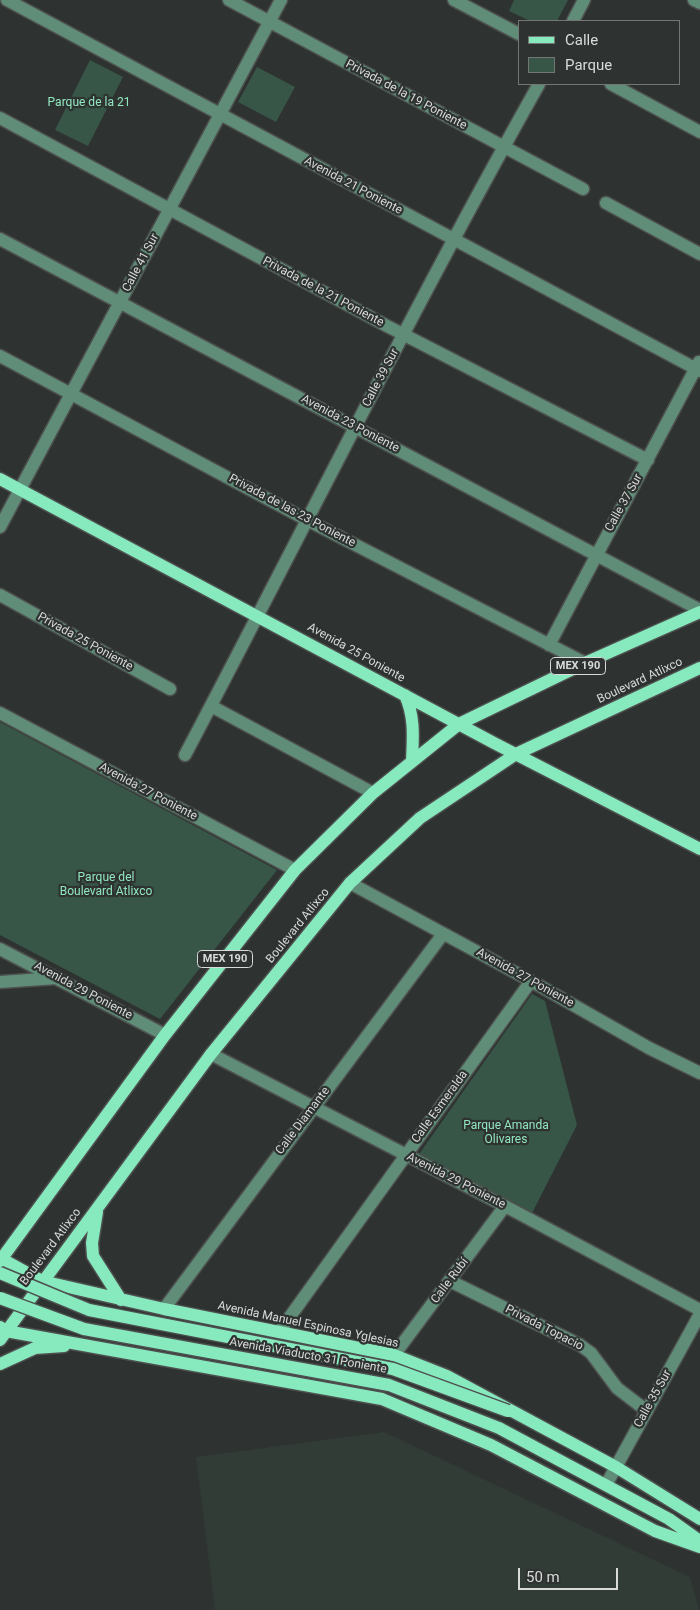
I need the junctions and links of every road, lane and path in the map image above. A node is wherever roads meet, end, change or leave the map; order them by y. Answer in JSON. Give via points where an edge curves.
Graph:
{"nodes":[{"id":1,"x":8,"y":0,"type":"edge"},
{"id":2,"x":229,"y":0,"type":"edge"},
{"id":3,"x":281,"y":0,"type":"edge"},
{"id":4,"x":454,"y":0,"type":"edge"},
{"id":5,"x":584,"y":0,"type":"edge"},
{"id":6,"x":694,"y":0,"type":"edge"},
{"id":7,"x":700,"y":3,"type":"edge"},
{"id":8,"x":574,"y":20,"type":"edge"},
{"id":9,"x":269,"y":22,"type":"junction"},
{"id":10,"x":518,"y":33,"type":"edge"},
{"id":11,"x":538,"y":85,"type":"edge"},
{"id":12,"x":613,"y":85,"type":"edge"},
{"id":13,"x":220,"y":115,"type":"junction"},
{"id":14,"x":0,"y":118,"type":"edge"},
{"id":15,"x":700,"y":132,"type":"edge"},
{"id":16,"x":504,"y":147,"type":"junction"},
{"id":17,"x":583,"y":189,"type":"dead end"},
{"id":18,"x":606,"y":202,"type":"dead end"},
{"id":19,"x":170,"y":209,"type":"junction"},
{"id":20,"x":0,"y":239,"type":"edge"},
{"id":21,"x":454,"y":240,"type":"junction"},
{"id":22,"x":700,"y":254,"type":"edge"},
{"id":23,"x":120,"y":302,"type":"junction"},
{"id":24,"x":404,"y":335,"type":"junction"},
{"id":25,"x":0,"y":356,"type":"edge"},
{"id":26,"x":699,"y":367,"type":"edge"},
{"id":27,"x":70,"y":395,"type":"junction"},
{"id":28,"x":355,"y":427,"type":"junction"},
{"id":29,"x":648,"y":460,"type":"junction"},
{"id":30,"x":0,"y":479,"type":"edge"},
{"id":31,"x":19,"y":490,"type":"junction"},
{"id":32,"x":309,"y":520,"type":"junction"},
{"id":33,"x":0,"y":526,"type":"edge"},
{"id":34,"x":596,"y":554,"type":"junction"},
{"id":35,"x":0,"y":595,"type":"edge"},
{"id":36,"x":700,"y":611,"type":"edge"},
{"id":37,"x":259,"y":616,"type":"junction"},
{"id":38,"x":549,"y":645,"type":"junction"},
{"id":39,"x":585,"y":663,"type":"junction"},
{"id":40,"x":700,"y":668,"type":"edge"},
{"id":41,"x":170,"y":689,"type":"dead end"},
{"id":42,"x":405,"y":695,"type":"junction"},
{"id":43,"x":211,"y":706,"type":"junction"},
{"id":44,"x":0,"y":713,"type":"edge"},
{"id":45,"x":459,"y":724,"type":"junction"},
{"id":46,"x":516,"y":754,"type":"junction"},
{"id":47,"x":185,"y":755,"type":"dead end"},
{"id":48,"x":412,"y":761,"type":"junction"},
{"id":49,"x":373,"y":793,"type":"junction"},
{"id":50,"x":700,"y":849,"type":"edge"},
{"id":51,"x":295,"y":870,"type":"junction"},
{"id":52,"x":350,"y":883,"type":"junction"},
{"id":53,"x":443,"y":934,"type":"junction"},
{"id":54,"x":0,"y":948,"type":"edge"},
{"id":55,"x":58,"y":978,"type":"junction"},
{"id":56,"x":531,"y":980,"type":"junction"},
{"id":57,"x":0,"y":982,"type":"edge"},
{"id":58,"x":166,"y":1035,"type":"junction"},
{"id":59,"x":212,"y":1054,"type":"junction"},
{"id":60,"x":700,"y":1073,"type":"edge"},
{"id":61,"x":313,"y":1107,"type":"junction"},
{"id":62,"x":406,"y":1154,"type":"junction"},
{"id":63,"x":505,"y":1206,"type":"junction"},
{"id":64,"x":98,"y":1209,"type":"junction"},
{"id":65,"x":1,"y":1259,"type":"edge"},
{"id":66,"x":0,"y":1273,"type":"edge"},
{"id":67,"x":42,"y":1281,"type":"junction"},
{"id":68,"x":450,"y":1281,"type":"junction"},
{"id":69,"x":0,"y":1298,"type":"edge"},
{"id":70,"x":121,"y":1300,"type":"junction"},
{"id":71,"x":164,"y":1309,"type":"junction"},
{"id":72,"x":700,"y":1312,"type":"edge"},
{"id":73,"x":279,"y":1332,"type":"junction"},
{"id":74,"x":2,"y":1333,"type":"edge"},
{"id":75,"x":89,"y":1345,"type":"junction"},
{"id":76,"x":140,"y":1355,"type":"junction"},
{"id":77,"x":394,"y":1355,"type":"junction"},
{"id":78,"x":0,"y":1364,"type":"edge"},
{"id":79,"x":508,"y":1411,"type":"junction"},
{"id":80,"x":647,"y":1411,"type":"junction"},
{"id":81,"x":616,"y":1467,"type":"junction"},
{"id":82,"x":606,"y":1485,"type":"junction"},
{"id":83,"x":700,"y":1519,"type":"edge"},
{"id":84,"x":700,"y":1541,"type":"edge"},
{"id":85,"x":700,"y":1547,"type":"edge"}],
"edges":[{"from":1,"to":13,"type":"street","name":"Avenida 21 Poniente"},
{"from":2,"to":9,"type":"street","name":"Privada de la 19 Poniente"},
{"from":3,"to":9,"type":"street","name":"Calle 41 Sur"},
{"from":4,"to":10,"type":"street"},
{"from":5,"to":8,"type":"street"},
{"from":6,"to":7,"type":"street"},
{"from":9,"to":13,"type":"street","name":"Calle 41 Sur"},
{"from":9,"to":16,"type":"street","name":"Privada de la 19 Poniente"},
{"from":11,"to":16,"type":"street","name":"Calle 39 Sur"},
{"from":12,"to":15,"type":"street"},
{"from":13,"to":19,"type":"street","name":"Calle 41 Sur"},
{"from":13,"to":21,"type":"street","name":"Avenida 21 Poniente"},
{"from":14,"to":19,"type":"street","name":"Privada de la 21 Poniente"},
{"from":16,"to":17,"type":"street","name":"Privada de la 19 Poniente"},
{"from":16,"to":21,"type":"street","name":"Calle 39 Sur"},
{"from":18,"to":22,"type":"street"},
{"from":19,"to":23,"type":"street","name":"Calle 41 Sur"},
{"from":19,"to":24,"type":"street","name":"Privada de la 21 Poniente"},
{"from":20,"to":23,"type":"street","name":"Avenida 23 Poniente"},
{"from":21,"to":24,"type":"street","name":"Calle 39 Sur"},
{"from":21,"to":26,"type":"street","name":"Avenida 21 Poniente"},
{"from":23,"to":27,"type":"street","name":"Calle 41 Sur"},
{"from":23,"to":28,"type":"street","name":"Avenida 23 Poniente"},
{"from":24,"to":28,"type":"street","name":"Calle 39 Sur"},
{"from":24,"to":29,"type":"street","name":"Privada de la 21 Poniente"},
{"from":25,"to":27,"type":"street","name":"Privada de las 23 Poniente"},
{"from":26,"to":29,"type":"street","name":"Calle 37 Sur"},
{"from":27,"to":31,"type":"street","name":"Calle 41 Sur"},
{"from":27,"to":32,"type":"street","name":"Privada de las 23 Poniente"},
{"from":28,"to":32,"type":"street","name":"Calle 39 Sur"},
{"from":28,"to":34,"type":"street","name":"Avenida 23 Poniente"},
{"from":29,"to":34,"type":"street","name":"Calle 37 Sur"},
{"from":30,"to":31,"type":"main road","name":"Avenida 25 Poniente"},
{"from":31,"to":33,"type":"street","name":"Calle 41 Sur"},
{"from":31,"to":37,"type":"main road","name":"Avenida 25 Poniente"},
{"from":32,"to":37,"type":"street","name":"Calle 39 Sur"},
{"from":32,"to":38,"type":"street","name":"Privada de las 23 Poniente"},
{"from":34,"to":36,"type":"street","name":"Avenida 23 Poniente"},
{"from":34,"to":38,"type":"street","name":"Calle 37 Sur"},
{"from":35,"to":41,"type":"street","name":"Privada 25 Poniente"},
{"from":36,"to":39,"type":"main road","number":"MEX 190"},
{"from":37,"to":42,"type":"main road","name":"Avenida 25 Poniente"},
{"from":37,"to":43,"type":"street","name":"Calle 39 Sur"},
{"from":38,"to":39,"type":"street","name":"Privada de las 23 Poniente"},
{"from":39,"to":45,"type":"main road","number":"MEX 190"},
{"from":40,"to":46,"type":"main road","name":"Boulevard Atlixco"},
{"from":42,"to":45,"type":"main road","name":"Avenida 25 Poniente"},
{"from":42,"to":48,"type":"main road","via":[[414,729]]},
{"from":43,"to":47,"type":"street","name":"Calle 39 Sur"},
{"from":43,"to":49,"type":"street"},
{"from":44,"to":51,"type":"street","name":"Avenida 27 Poniente"},
{"from":45,"to":46,"type":"main road","name":"Avenida 25 Poniente"},
{"from":45,"to":48,"type":"main road","number":"MEX 190"},
{"from":46,"to":50,"type":"main road","name":"Avenida 25 Poniente"},
{"from":46,"to":52,"type":"main road","name":"Boulevard Atlixco","via":[[420,818]]},
{"from":48,"to":49,"type":"main road","number":"MEX 190"},
{"from":49,"to":51,"type":"main road","number":"MEX 190"},
{"from":51,"to":58,"type":"main road","number":"MEX 190"},
{"from":52,"to":53,"type":"street","name":"Avenida 27 Poniente"},
{"from":52,"to":59,"type":"main road","name":"Boulevard Atlixco"},
{"from":53,"to":56,"type":"street","name":"Avenida 27 Poniente"},
{"from":53,"to":61,"type":"street","name":"Calle Diamante"},
{"from":54,"to":55,"type":"street","name":"Avenida 29 Poniente"},
{"from":55,"to":57,"type":"street"},
{"from":55,"to":58,"type":"street","name":"Avenida 29 Poniente"},
{"from":56,"to":60,"type":"street","name":"Avenida 27 Poniente","via":[[649,1048]]},
{"from":56,"to":62,"type":"street","name":"Calle Esmeralda"},
{"from":58,"to":65,"type":"main road","number":"MEX 190"},
{"from":59,"to":61,"type":"street","name":"Avenida 29 Poniente"},
{"from":59,"to":64,"type":"main road","name":"Boulevard Atlixco"},
{"from":61,"to":62,"type":"street","name":"Avenida 29 Poniente"},
{"from":61,"to":71,"type":"street","name":"Calle Diamante"},
{"from":62,"to":63,"type":"street","name":"Avenida 29 Poniente"},
{"from":62,"to":73,"type":"street","name":"Calle Esmeralda"},
{"from":63,"to":68,"type":"street","name":"Calle Rubí"},
{"from":63,"to":72,"type":"street","name":"Avenida 29 Poniente"},
{"from":64,"to":67,"type":"main road","name":"Boulevard Atlixco"},
{"from":64,"to":70,"type":"main road","via":[[93,1256]]},
{"from":65,"to":67,"type":"main road","name":"Avenida Manuel Espinosa Yglesias"},
{"from":66,"to":79,"type":"main road","name":"Avenida Viaducto 31 Poniente","bridge":true,"via":[[89,1310],[393,1369]]},
{"from":67,"to":70,"type":"main road","name":"Avenida Manuel Espinosa Yglesias"},
{"from":67,"to":74,"type":"main road","name":"Boulevard Atlixco"},
{"from":68,"to":77,"type":"street","name":"Calle Rubí"},
{"from":68,"to":80,"type":"street","name":"Privada Topacio","via":[[580,1345],[591,1353],[617,1388]]},
{"from":69,"to":82,"type":"main road","name":"Avenida Viaducto 31 Poniente","bridge":true,"via":[[84,1329],[389,1385],[499,1428]]},
{"from":70,"to":71,"type":"main road","name":"Avenida Manuel Espinosa Yglesias"},
{"from":71,"to":73,"type":"main road","name":"Avenida Manuel Espinosa Yglesias"},
{"from":71,"to":76,"type":"main road"},
{"from":72,"to":80,"type":"street","name":"Calle 35 Sur"},
{"from":73,"to":77,"type":"main road","name":"Avenida Manuel Espinosa Yglesias"},
{"from":74,"to":75,"type":"main road"},
{"from":75,"to":76,"type":"main road"},
{"from":75,"to":78,"type":"main road","via":[[35,1348]]},
{"from":76,"to":85,"type":"main road","via":[[382,1399],[491,1445],[655,1531]]},
{"from":77,"to":79,"type":"main road","name":"Avenida Manuel Espinosa Yglesias","via":[[447,1376]]},
{"from":79,"to":81,"type":"main road","name":"Avenida Manuel Espinosa Yglesias"},
{"from":80,"to":81,"type":"street","name":"Calle 35 Sur"},
{"from":81,"to":82,"type":"street","name":"Calle 35 Sur"},
{"from":81,"to":83,"type":"main road","name":"Avenida Manuel Espinosa Yglesias"},
{"from":82,"to":84,"type":"main road","name":"Avenida Viaducto 31 Poniente","via":[[669,1519]]}]}
